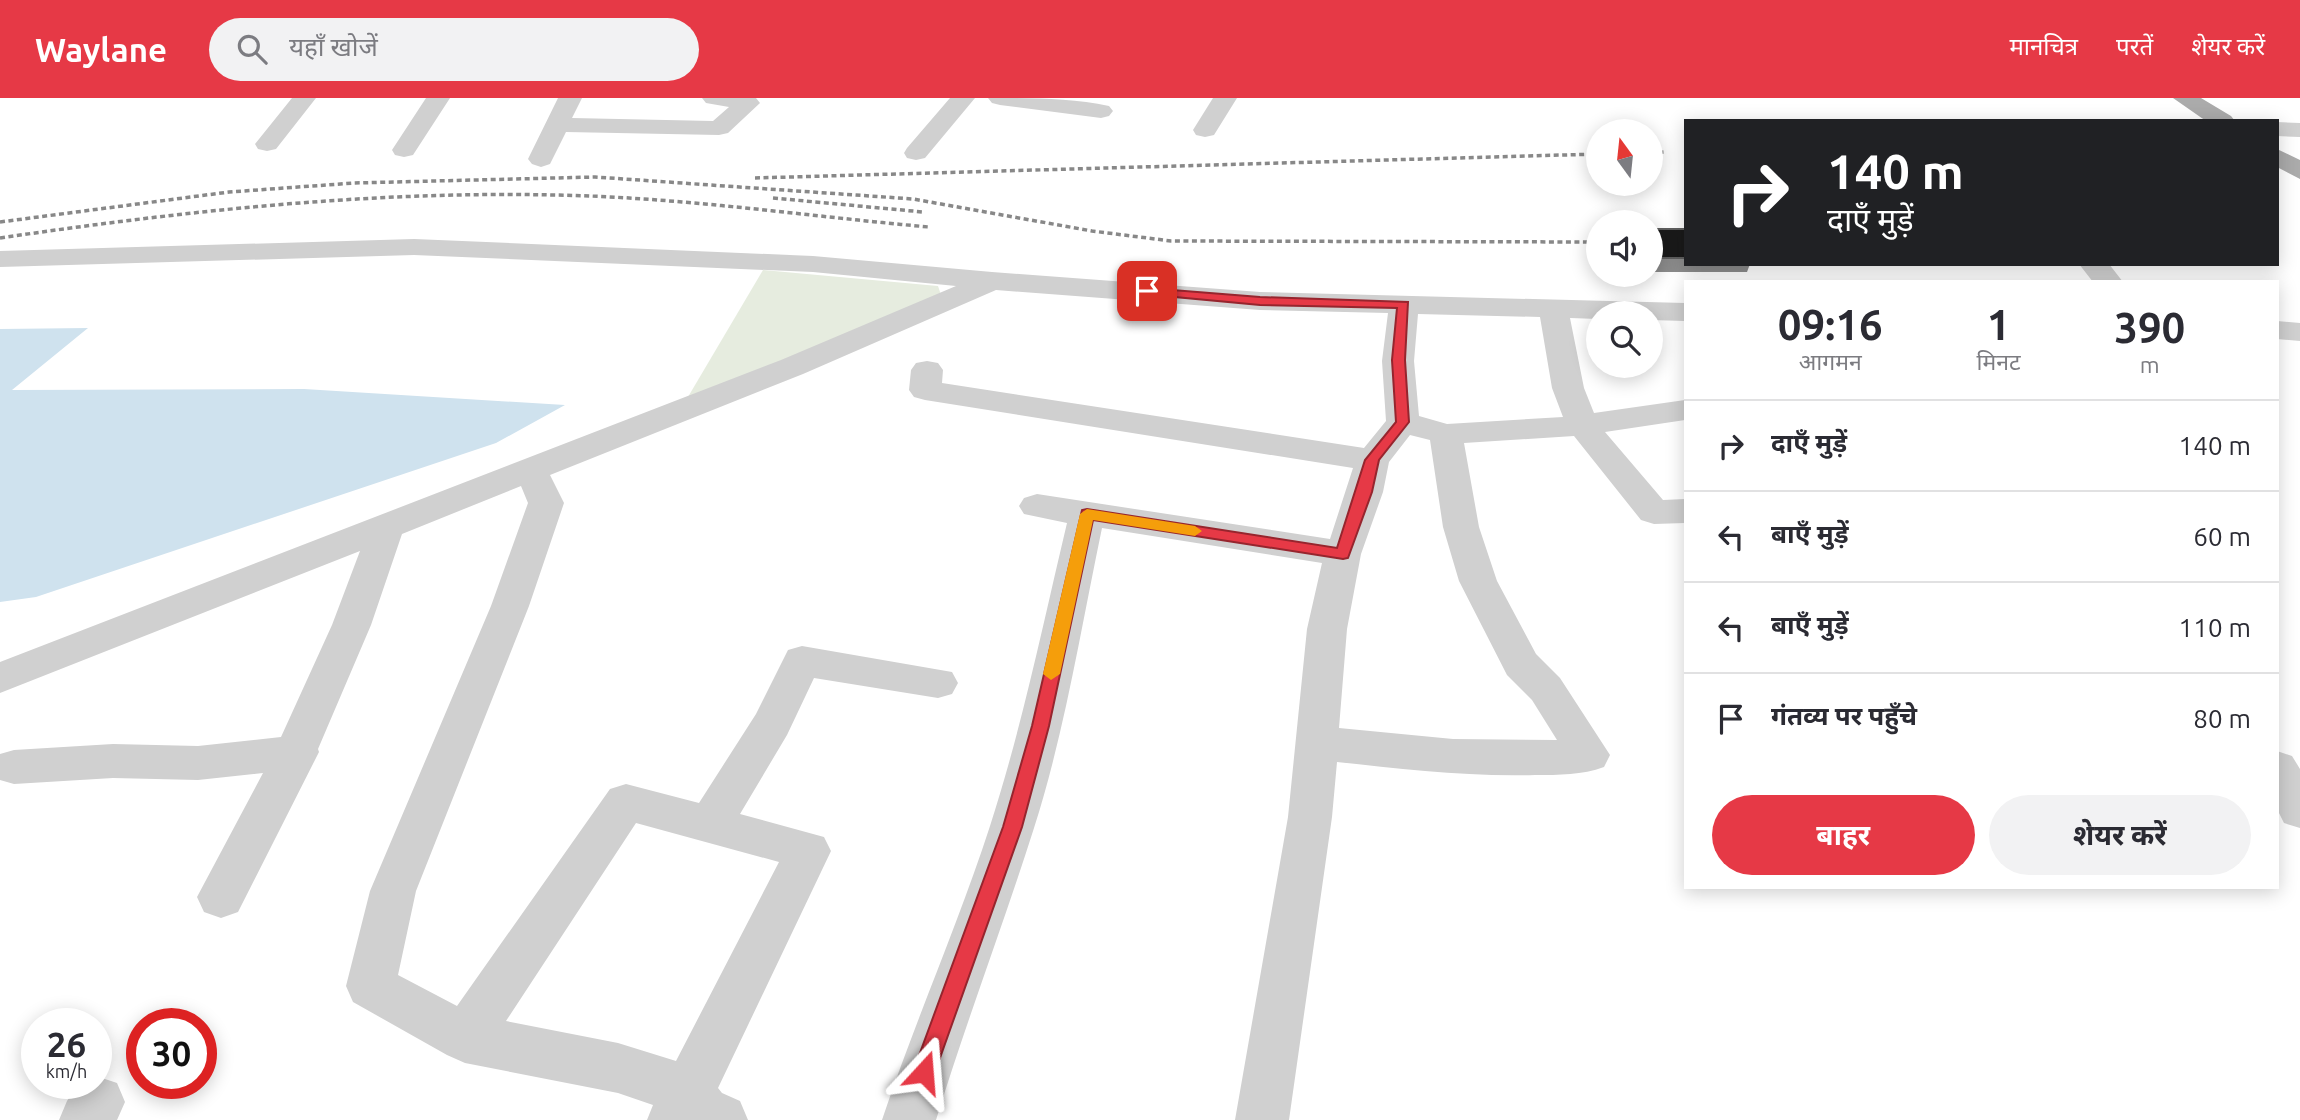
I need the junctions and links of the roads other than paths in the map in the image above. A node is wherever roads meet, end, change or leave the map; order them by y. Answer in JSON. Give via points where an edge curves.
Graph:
{"nodes":[{"id":1,"x":304,"y":98,"type":"edge"},
{"id":2,"x":438,"y":98,"type":"edge"},
{"id":3,"x":570,"y":98,"type":"edge"},
{"id":4,"x":714,"y":98,"type":"edge"},
{"id":5,"x":963,"y":98,"type":"edge"},
{"id":6,"x":1000,"y":98,"type":"edge"},
{"id":7,"x":1225,"y":98,"type":"edge"},
{"id":8,"x":2165,"y":98,"type":"edge"},
{"id":9,"x":2185,"y":98,"type":"edge"},
{"id":10,"x":1101,"y":111,"type":"dead end"},
{"id":11,"x":2195,"y":119,"type":"edge"},
{"id":12,"x":2219,"y":119,"type":"edge"},
{"id":13,"x":558,"y":125,"type":"junction"},
{"id":14,"x":2279,"y":129,"type":"edge"},
{"id":15,"x":1205,"y":130,"type":"dead end"},
{"id":16,"x":2300,"y":130,"type":"edge"},
{"id":17,"x":267,"y":144,"type":"dead end"},
{"id":18,"x":404,"y":150,"type":"dead end"},
{"id":19,"x":916,"y":153,"type":"dead end"},
{"id":20,"x":2279,"y":157,"type":"edge"},
{"id":21,"x":541,"y":159,"type":"dead end"},
{"id":22,"x":2300,"y":171,"type":"edge"},
{"id":23,"x":2279,"y":176,"type":"edge"},
{"id":24,"x":2300,"y":190,"type":"edge"},
{"id":25,"x":0,"y":259,"type":"edge"},
{"id":26,"x":2095,"y":266,"type":"edge"},
{"id":27,"x":2107,"y":280,"type":"edge"},
{"id":28,"x":992,"y":281,"type":"junction"},
{"id":29,"x":1404,"y":305,"type":"junction"},
{"id":30,"x":1553,"y":309,"type":"junction"},
{"id":31,"x":1684,"y":312,"type":"edge"},
{"id":32,"x":2279,"y":330,"type":"edge"},
{"id":33,"x":2300,"y":332,"type":"edge"},
{"id":34,"x":927,"y":370,"type":"dead end"},
{"id":35,"x":1684,"y":410,"type":"edge"},
{"id":36,"x":1402,"y":422,"type":"junction"},
{"id":37,"x":1582,"y":425,"type":"junction"},
{"id":38,"x":1446,"y":434,"type":"junction"},
{"id":39,"x":1372,"y":460,"type":"junction"},
{"id":40,"x":531,"y":471,"type":"junction"},
{"id":41,"x":1037,"y":506,"type":"dead end"},
{"id":42,"x":1684,"y":511,"type":"edge"},
{"id":43,"x":1087,"y":514,"type":"junction"},
{"id":44,"x":386,"y":528,"type":"junction"},
{"id":45,"x":1343,"y":554,"type":"junction"},
{"id":46,"x":0,"y":678,"type":"edge"},
{"id":47,"x":938,"y":683,"type":"dead end"},
{"id":48,"x":1317,"y":743,"type":"junction"},
{"id":49,"x":298,"y":752,"type":"junction"},
{"id":50,"x":14,"y":767,"type":"dead end"},
{"id":51,"x":710,"y":824,"type":"junction"},
{"id":52,"x":221,"y":897,"type":"dead end"},
{"id":53,"x":465,"y":1038,"type":"junction"},
{"id":54,"x":695,"y":1110,"type":"edge"},
{"id":55,"x":909,"y":1120,"type":"edge"},
{"id":56,"x":1262,"y":1120,"type":"edge"}],
"edges":[{"from":1,"to":17,"type":"street"},
{"from":2,"to":18,"type":"street"},
{"from":3,"to":13,"type":"street"},
{"from":4,"to":13,"type":"street","via":[[748,103],[719,128]]},
{"from":5,"to":19,"type":"street"},
{"from":6,"to":10,"type":"street"},
{"from":7,"to":15,"type":"street"},
{"from":8,"to":11,"type":"main road"},
{"from":9,"to":12,"type":"main road"},
{"from":13,"to":21,"type":"street"},
{"from":14,"to":16,"type":"street"},
{"from":20,"to":22,"type":"main road"},
{"from":23,"to":24,"type":"main road"},
{"from":25,"to":28,"type":"street","via":[[414,247],[813,264]]},
{"from":26,"to":27,"type":"street"},
{"from":28,"to":29,"type":"street","via":[[1260,301]]},
{"from":28,"to":40,"type":"street"},
{"from":29,"to":30,"type":"street"},
{"from":29,"to":36,"type":"street","via":[[1398,360]]},
{"from":30,"to":31,"type":"street"},
{"from":30,"to":37,"type":"street","via":[[1569,388]]},
{"from":32,"to":33,"type":"street"},
{"from":34,"to":39,"type":"street","via":[[925,390]]},
{"from":35,"to":37,"type":"street"},
{"from":36,"to":38,"type":"street"},
{"from":36,"to":39,"type":"street"},
{"from":37,"to":38,"type":"street"},
{"from":37,"to":42,"type":"street","via":[[1654,512]]},
{"from":38,"to":48,"type":"street","via":[[1461,527],[1478,581],[1521,664],[1546,689],[1589,755],[1551,759],[1446,756]]},
{"from":39,"to":45,"type":"street"},
{"from":40,"to":44,"type":"street"},
{"from":40,"to":53,"type":"street","via":[[546,503],[510,606],[393,891],[371,986]]},
{"from":41,"to":43,"type":"street"},
{"from":43,"to":45,"type":"street"},
{"from":43,"to":55,"type":"street","via":[[1013,827]]},
{"from":44,"to":46,"type":"street"},
{"from":44,"to":49,"type":"street","via":[[339,659]]},
{"from":45,"to":48,"type":"street","via":[[1327,629]]},
{"from":47,"to":51,"type":"street","via":[[802,661],[772,723]]},
{"from":48,"to":56,"type":"street","via":[[1310,817]]},
{"from":49,"to":50,"type":"street","via":[[198,763],[113,761]]},
{"from":49,"to":52,"type":"street"},
{"from":51,"to":53,"type":"street","via":[[626,802]]},
{"from":51,"to":54,"type":"street","via":[[808,851]]},
{"from":53,"to":54,"type":"street","via":[[618,1068]]}]}
